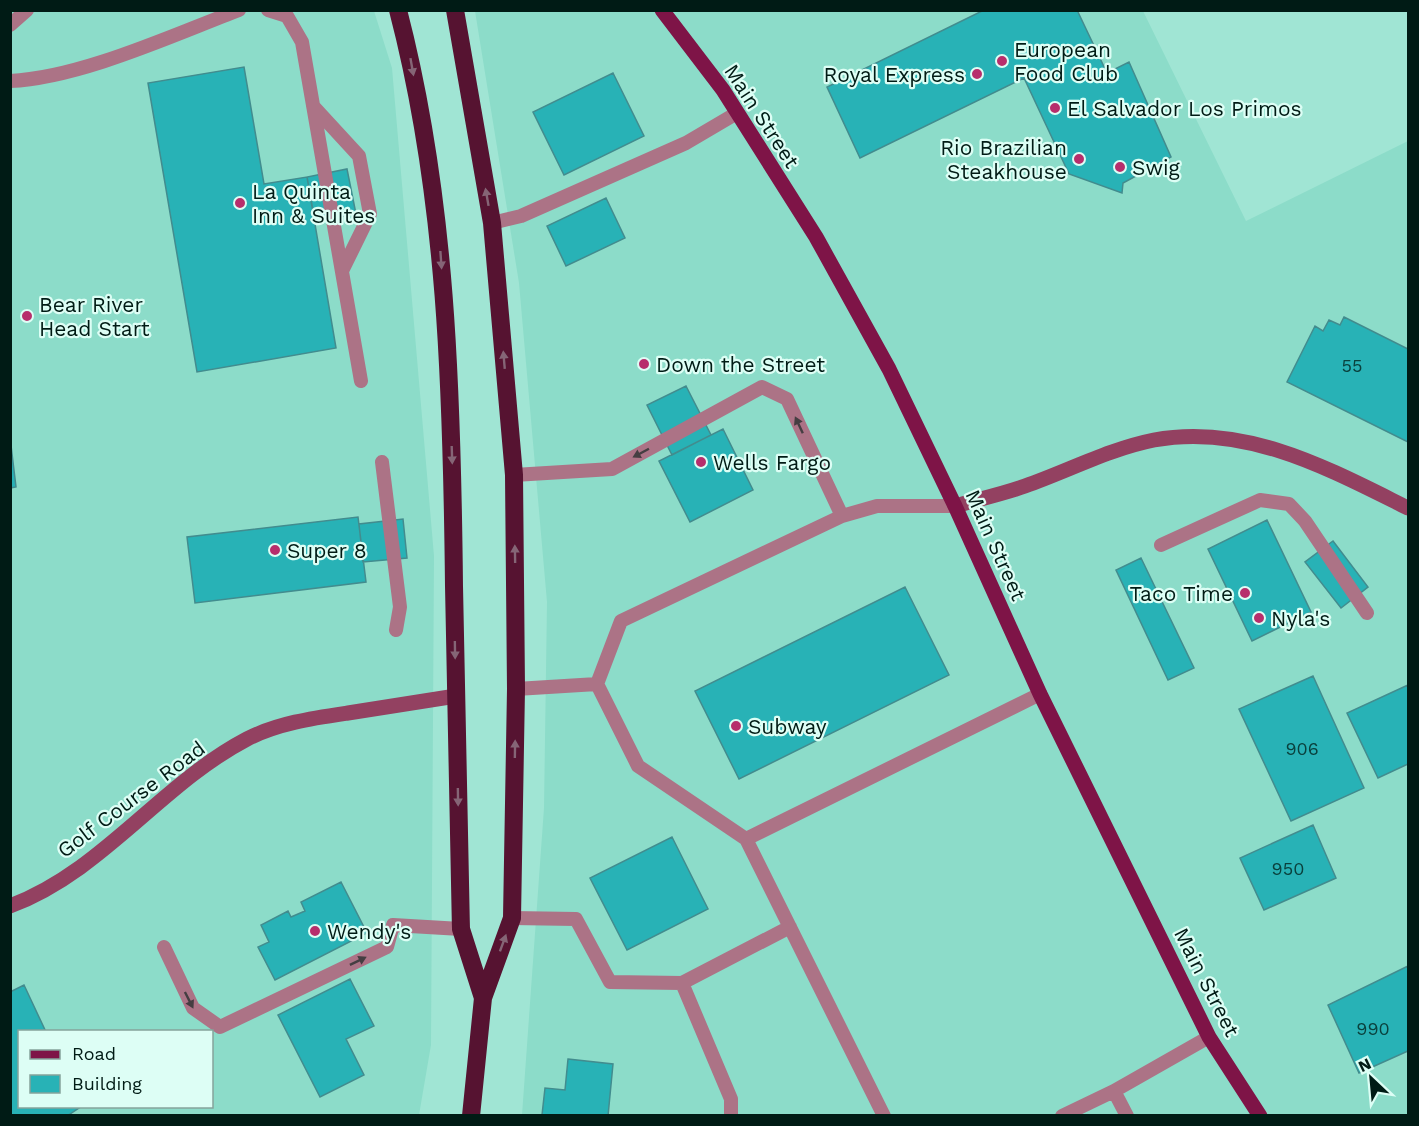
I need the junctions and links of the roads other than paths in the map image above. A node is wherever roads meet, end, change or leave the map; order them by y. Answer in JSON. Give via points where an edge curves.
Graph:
{"nodes":[{"id":1,"x":27,"y":10,"type":"edge"},
{"id":2,"x":239,"y":10,"type":"edge"},
{"id":3,"x":268,"y":10,"type":"edge"},
{"id":4,"x":398,"y":10,"type":"edge"},
{"id":5,"x":455,"y":10,"type":"edge"},
{"id":6,"x":662,"y":10,"type":"edge"},
{"id":7,"x":10,"y":25,"type":"edge"},
{"id":8,"x":10,"y":81,"type":"edge"},
{"id":9,"x":313,"y":106,"type":"junction"},
{"id":10,"x":737,"y":113,"type":"junction"},
{"id":11,"x":492,"y":223,"type":"junction"},
{"id":12,"x":342,"y":271,"type":"junction"},
{"id":13,"x":362,"y":381,"type":"dead end"},
{"id":14,"x":382,"y":462,"type":"dead end"},
{"id":15,"x":514,"y":475,"type":"junction"},
{"id":16,"x":955,"y":506,"type":"junction"},
{"id":17,"x":1408,"y":508,"type":"edge"},
{"id":18,"x":842,"y":516,"type":"junction"},
{"id":19,"x":1161,"y":545,"type":"dead end"},
{"id":20,"x":1367,"y":614,"type":"dead end"},
{"id":21,"x":396,"y":630,"type":"dead end"},
{"id":22,"x":597,"y":684,"type":"junction"},
{"id":23,"x":516,"y":689,"type":"junction"},
{"id":24,"x":1040,"y":694,"type":"junction"},
{"id":25,"x":456,"y":696,"type":"junction"},
{"id":26,"x":746,"y":839,"type":"junction"},
{"id":27,"x":10,"y":906,"type":"edge"},
{"id":28,"x":512,"y":918,"type":"junction"},
{"id":29,"x":790,"y":927,"type":"junction"},
{"id":30,"x":461,"y":929,"type":"junction"},
{"id":31,"x":164,"y":947,"type":"dead end"},
{"id":32,"x":682,"y":983,"type":"junction"},
{"id":33,"x":483,"y":998,"type":"junction"},
{"id":34,"x":1209,"y":1037,"type":"junction"},
{"id":35,"x":1114,"y":1091,"type":"junction"},
{"id":36,"x":471,"y":1116,"type":"edge"},
{"id":37,"x":731,"y":1116,"type":"edge"},
{"id":38,"x":884,"y":1116,"type":"edge"},
{"id":39,"x":1062,"y":1116,"type":"edge"},
{"id":40,"x":1126,"y":1116,"type":"edge"},
{"id":41,"x":1260,"y":1116,"type":"edge"}],
"edges":[{"from":1,"to":7,"type":"lane"},
{"from":2,"to":8,"type":"lane","via":[[94,63],[33,80]]},
{"from":3,"to":9,"type":"lane","via":[[287,16],[302,42]]},
{"from":4,"to":25,"type":"highway","one_way":true,"via":[[410,56],[437,212],[453,462]]},
{"from":11,"to":5,"type":"highway","one_way":true},
{"from":6,"to":10,"type":"main road","name":"Main Street"},
{"from":9,"to":12,"type":"lane"},
{"from":9,"to":12,"type":"lane","via":[[359,156],[370,214]]},
{"from":10,"to":11,"type":"lane","via":[[686,143],[520,216]]},
{"from":10,"to":16,"type":"main road","name":"Main Street","via":[[816,237],[884,359]]},
{"from":15,"to":11,"type":"highway","one_way":true},
{"from":12,"to":13,"type":"lane"},
{"from":14,"to":21,"type":"lane","via":[[400,607]]},
{"from":18,"to":15,"type":"lane","one_way":true,"via":[[787,399],[762,387],[612,469]]},
{"from":23,"to":15,"type":"highway","one_way":true},
{"from":16,"to":17,"type":"street","via":[[1025,486],[1091,459],[1154,440],[1191,436],[1256,442],[1314,461]]},
{"from":16,"to":18,"type":"lane","via":[[877,506]]},
{"from":16,"to":24,"type":"main road","name":"Main Street"},
{"from":18,"to":22,"type":"lane","via":[[621,621]]},
{"from":19,"to":20,"type":"lane","via":[[1260,500],[1289,504],[1305,521]]},
{"from":22,"to":23,"type":"lane"},
{"from":22,"to":26,"type":"lane","via":[[638,766]]},
{"from":28,"to":23,"type":"highway","one_way":true},
{"from":24,"to":26,"type":"lane"},
{"from":24,"to":34,"type":"main road","name":"Main Street"},
{"from":25,"to":27,"type":"street","name":"Golf Course Road","via":[[296,721],[248,738],[173,788],[100,853],[34,897]]},
{"from":25,"to":30,"type":"highway","one_way":true},
{"from":26,"to":29,"type":"lane"},
{"from":28,"to":32,"type":"lane","via":[[576,919],[610,982]]},
{"from":33,"to":28,"type":"highway","one_way":true},
{"from":29,"to":32,"type":"lane"},
{"from":29,"to":38,"type":"lane"},
{"from":31,"to":30,"type":"lane","one_way":true,"via":[[193,1008],[220,1027],[387,947],[393,925]]},
{"from":30,"to":33,"type":"highway"},
{"from":32,"to":37,"type":"lane","via":[[731,1099]]},
{"from":33,"to":36,"type":"highway"},
{"from":34,"to":35,"type":"lane"},
{"from":34,"to":41,"type":"main road","name":"Main Street"},
{"from":35,"to":39,"type":"lane"},
{"from":35,"to":40,"type":"lane"}]}
